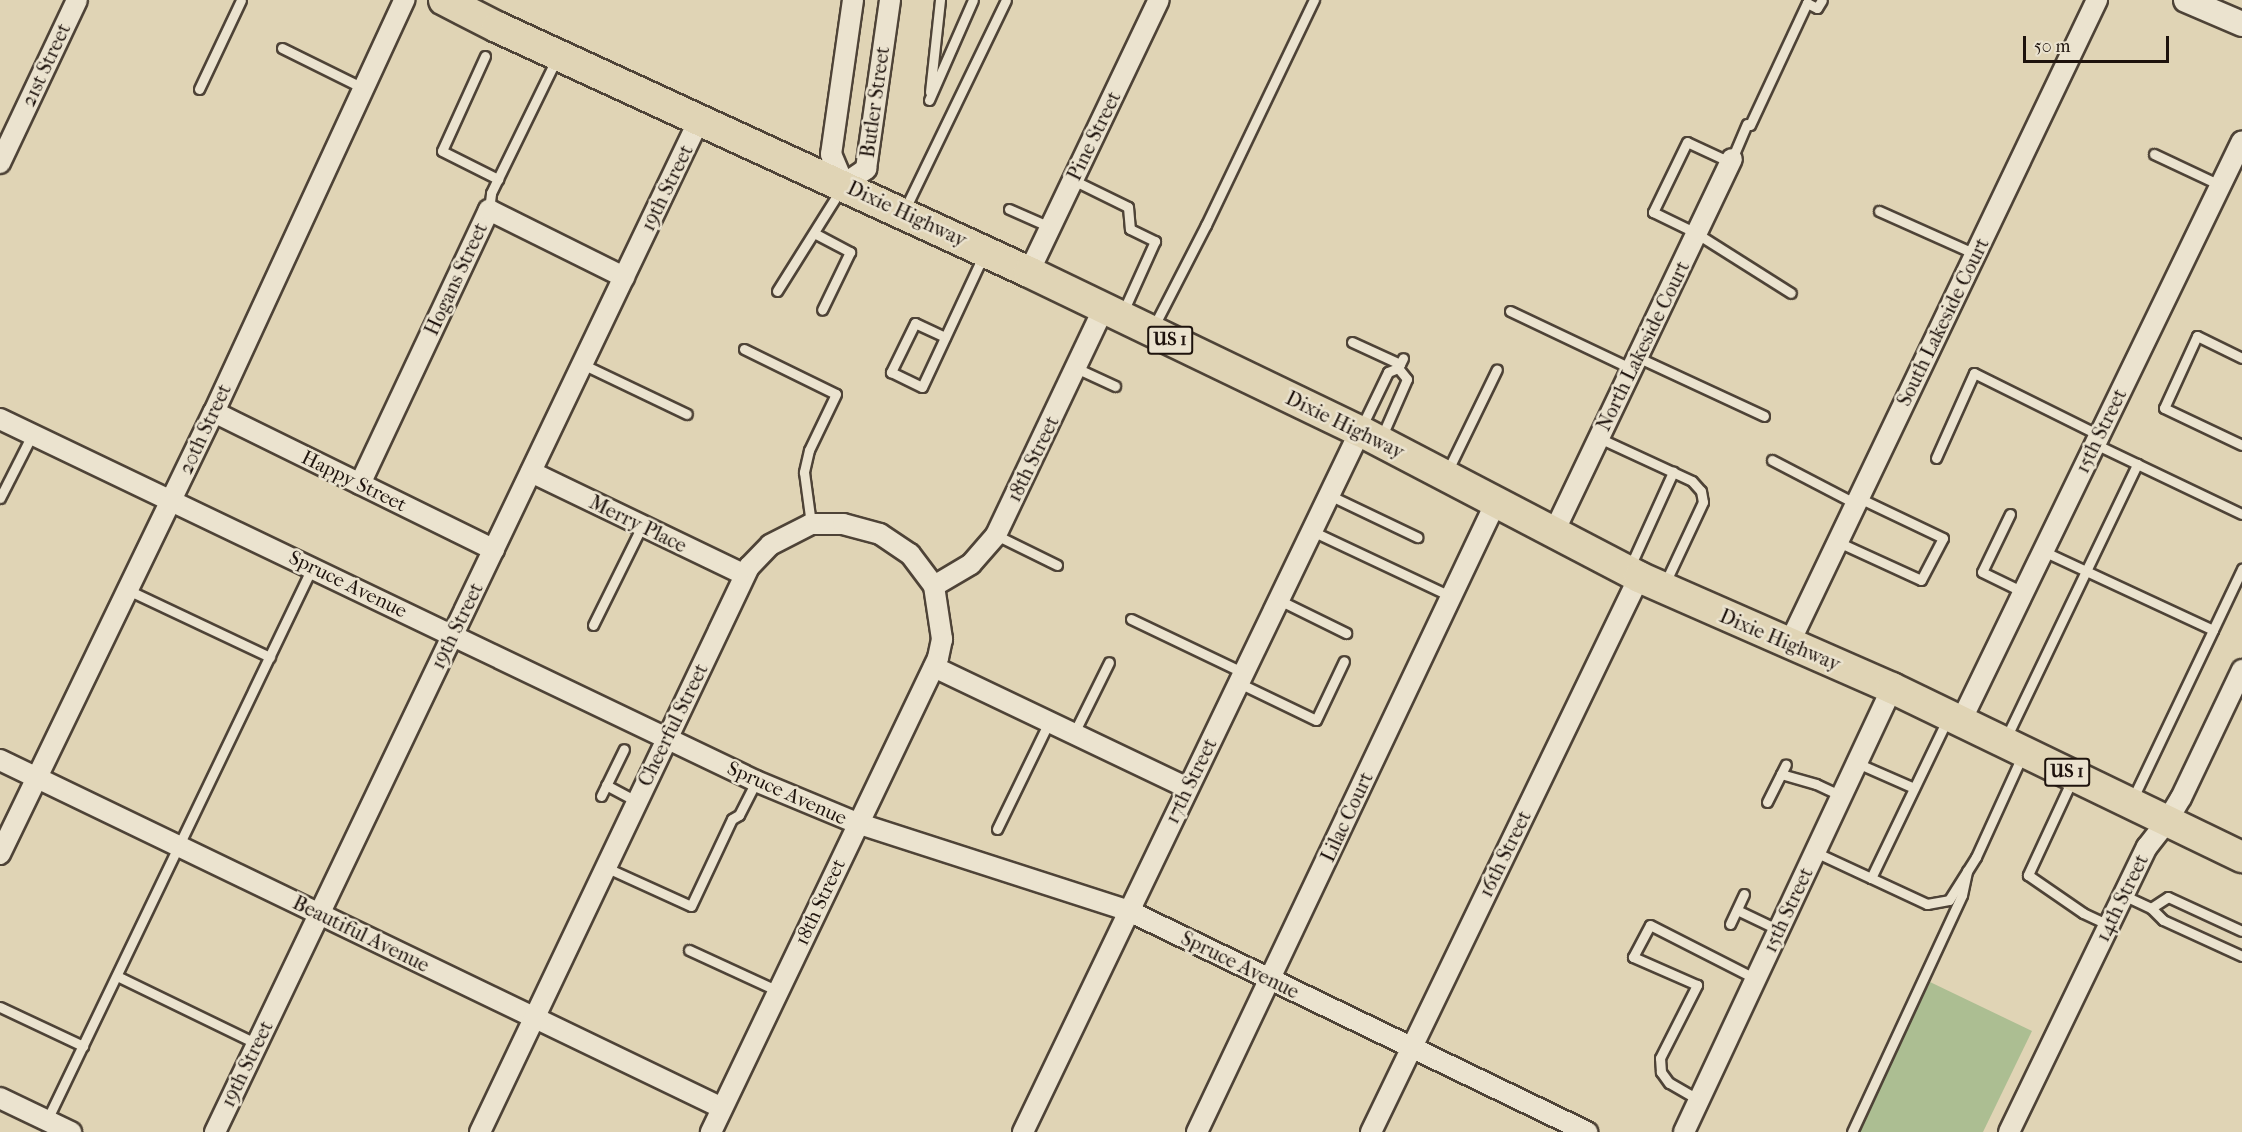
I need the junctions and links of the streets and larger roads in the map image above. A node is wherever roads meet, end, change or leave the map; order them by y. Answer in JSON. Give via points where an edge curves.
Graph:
{"nodes":[{"id":1,"x":77,"y":0,"type":"edge"},
{"id":2,"x":404,"y":0,"type":"edge"},
{"id":3,"x":444,"y":0,"type":"edge"},
{"id":4,"x":853,"y":0,"type":"edge"},
{"id":5,"x":890,"y":0,"type":"edge"},
{"id":6,"x":1159,"y":0,"type":"edge"},
{"id":7,"x":2097,"y":0,"type":"edge"},
{"id":8,"x":2186,"y":0,"type":"edge"},
{"id":9,"x":2242,"y":24,"type":"edge"},
{"id":10,"x":699,"y":120,"type":"junction"},
{"id":11,"x":2242,"y":141,"type":"edge"},
{"id":12,"x":1731,"y":160,"type":"road end"},
{"id":13,"x":0,"y":163,"type":"edge"},
{"id":14,"x":844,"y":184,"type":"junction"},
{"id":15,"x":1029,"y":272,"type":"junction"},
{"id":16,"x":624,"y":277,"type":"junction"},
{"id":17,"x":1113,"y":312,"type":"junction"},
{"id":18,"x":213,"y":412,"type":"junction"},
{"id":19,"x":0,"y":420,"type":"edge"},
{"id":20,"x":1370,"y":436,"type":"junction"},
{"id":21,"x":531,"y":472,"type":"junction"},
{"id":22,"x":360,"y":483,"type":"junction"},
{"id":23,"x":171,"y":500,"type":"junction"},
{"id":24,"x":1496,"y":502,"type":"junction"},
{"id":25,"x":1554,"y":532,"type":"junction"},
{"id":26,"x":494,"y":550,"type":"junction"},
{"id":27,"x":745,"y":575,"type":"junction"},
{"id":28,"x":1644,"y":579,"type":"junction"},
{"id":29,"x":934,"y":586,"type":"junction"},
{"id":30,"x":453,"y":635,"type":"junction"},
{"id":31,"x":942,"y":639,"type":"joint"},
{"id":32,"x":1789,"y":644,"type":"junction"},
{"id":33,"x":934,"y":667,"type":"junction"},
{"id":34,"x":2242,"y":670,"type":"edge"},
{"id":35,"x":1892,"y":688,"type":"junction"},
{"id":36,"x":1955,"y":718,"type":"junction"},
{"id":37,"x":666,"y":737,"type":"junction"},
{"id":38,"x":0,"y":760,"type":"edge"},
{"id":39,"x":38,"y":778,"type":"junction"},
{"id":40,"x":1188,"y":788,"type":"junction"},
{"id":41,"x":2167,"y":821,"type":"junction"},
{"id":42,"x":857,"y":823,"type":"junction"},
{"id":43,"x":0,"y":854,"type":"edge"},
{"id":44,"x":2242,"y":857,"type":"edge"},
{"id":45,"x":1129,"y":911,"type":"junction"},
{"id":46,"x":319,"y":914,"type":"junction"},
{"id":47,"x":1270,"y":979,"type":"junction"},
{"id":48,"x":535,"y":1017,"type":"junction"},
{"id":49,"x":1412,"y":1047,"type":"junction"},
{"id":50,"x":0,"y":1098,"type":"edge"},
{"id":51,"x":722,"y":1108,"type":"junction"},
{"id":52,"x":1562,"y":1127,"type":"edge"},
{"id":53,"x":71,"y":1132,"type":"edge"},
{"id":54,"x":215,"y":1132,"type":"edge"},
{"id":55,"x":480,"y":1132,"type":"edge"},
{"id":56,"x":711,"y":1132,"type":"edge"},
{"id":57,"x":1023,"y":1132,"type":"edge"},
{"id":58,"x":1197,"y":1132,"type":"edge"},
{"id":59,"x":1371,"y":1132,"type":"edge"},
{"id":60,"x":1587,"y":1132,"type":"edge"},
{"id":61,"x":1683,"y":1132,"type":"edge"},
{"id":62,"x":2009,"y":1132,"type":"edge"}],
"edges":[{"from":1,"to":13,"type":"street","name":"21st Street"},
{"from":2,"to":18,"type":"street","name":"20th Street"},
{"from":3,"to":10,"type":"main road","name":"Dixie Highway","number":"US 1"},
{"from":4,"to":14,"type":"street","name":"Butler Street","via":[[831,154]]},
{"from":5,"to":14,"type":"street","name":"Butler Street","via":[[866,169]]},
{"from":6,"to":15,"type":"street","name":"Pine Street"},
{"from":7,"to":32,"type":"street","name":"South Lakeside Court"},
{"from":8,"to":9,"type":"street"},
{"from":10,"to":14,"type":"main road","name":"Dixie Highway","number":"US 1"},
{"from":10,"to":16,"type":"street","name":"19th Street"},
{"from":11,"to":36,"type":"street","name":"15th Street","via":[[2023,592]]},
{"from":12,"to":25,"type":"street","name":"North Lakeside Court"},
{"from":14,"to":15,"type":"main road","name":"Dixie Highway","number":"US 1"},
{"from":15,"to":17,"type":"main road","name":"Dixie Highway","number":"US 1"},
{"from":16,"to":21,"type":"street","name":"19th Street"},
{"from":16,"to":22,"type":"street","name":"Hogans Street","via":[[489,210]]},
{"from":17,"to":20,"type":"main road","name":"Dixie Highway","number":"US 1"},
{"from":17,"to":29,"type":"street","name":"18th Street","via":[[1076,368],[996,535],[970,564]]},
{"from":18,"to":22,"type":"street","name":"Happy Street"},
{"from":18,"to":23,"type":"street","name":"20th Street"},
{"from":19,"to":23,"type":"street","name":"Spruce Avenue"},
{"from":20,"to":24,"type":"main road","name":"Dixie Highway","number":"US 1"},
{"from":20,"to":40,"type":"street","name":"17th Street","via":[[1329,495]]},
{"from":21,"to":26,"type":"street","name":"19th Street"},
{"from":21,"to":27,"type":"street","name":"Merry Place"},
{"from":22,"to":26,"type":"street","name":"Happy Street"},
{"from":23,"to":30,"type":"street","name":"Spruce Avenue"},
{"from":23,"to":39,"type":"street","name":"20th Street"},
{"from":24,"to":25,"type":"main road","name":"Dixie Highway","number":"US 1"},
{"from":24,"to":47,"type":"street","name":"Lilac Court"},
{"from":25,"to":28,"type":"main road","name":"Dixie Highway","number":"US 1"},
{"from":26,"to":30,"type":"street","name":"19th Street"},
{"from":27,"to":29,"type":"street","name":"Cheerful Street","via":[[770,545],[811,524],[843,524],[880,534],[910,554]]},
{"from":27,"to":37,"type":"street","name":"Cheerful Street"},
{"from":28,"to":32,"type":"main road","name":"Dixie Highway","number":"US 1"},
{"from":28,"to":49,"type":"street","name":"16th Street"},
{"from":29,"to":31,"type":"street","name":"Cheerful Street"},
{"from":30,"to":37,"type":"street","name":"Spruce Avenue"},
{"from":30,"to":46,"type":"street","name":"19th Street"},
{"from":31,"to":33,"type":"street","name":"18th Street"},
{"from":32,"to":35,"type":"main road","name":"Dixie Highway","number":"US 1"},
{"from":33,"to":40,"type":"street"},
{"from":33,"to":42,"type":"street","name":"18th Street"},
{"from":34,"to":41,"type":"street","name":"14th Street"},
{"from":35,"to":36,"type":"main road","name":"Dixie Highway","number":"US 1"},
{"from":35,"to":61,"type":"street","name":"15th Street"},
{"from":36,"to":41,"type":"main road","name":"Dixie Highway","number":"US 1"},
{"from":37,"to":42,"type":"street","name":"Spruce Avenue","via":[[756,781]]},
{"from":37,"to":48,"type":"street","name":"Cheerful Street"},
{"from":38,"to":39,"type":"street","name":"Beautiful Avenue"},
{"from":39,"to":43,"type":"street","name":"20th Street"},
{"from":39,"to":46,"type":"street","name":"Beautiful Avenue"},
{"from":40,"to":45,"type":"street","name":"17th Street"},
{"from":41,"to":44,"type":"main road","name":"Dixie Highway","number":"US 1"},
{"from":41,"to":62,"type":"street","name":"14th Street","via":[[2146,847]]},
{"from":42,"to":45,"type":"street","name":"Spruce Avenue"},
{"from":42,"to":51,"type":"street","name":"18th Street"},
{"from":45,"to":47,"type":"street","name":"Spruce Avenue"},
{"from":45,"to":57,"type":"street","name":"17th Street"},
{"from":46,"to":48,"type":"street","name":"Beautiful Avenue"},
{"from":46,"to":54,"type":"street","name":"19th Street"},
{"from":47,"to":49,"type":"street","name":"Spruce Avenue"},
{"from":47,"to":58,"type":"street","name":"Lilac Court"},
{"from":48,"to":51,"type":"street","name":"Beautiful Avenue"},
{"from":48,"to":55,"type":"street","name":"Cheerful Street"},
{"from":49,"to":52,"type":"street","name":"Spruce Avenue"},
{"from":49,"to":59,"type":"street","name":"16th Street"},
{"from":50,"to":53,"type":"street"},
{"from":51,"to":56,"type":"street","name":"18th Street"},
{"from":52,"to":60,"type":"street","name":"Spruce Avenue"}]}
